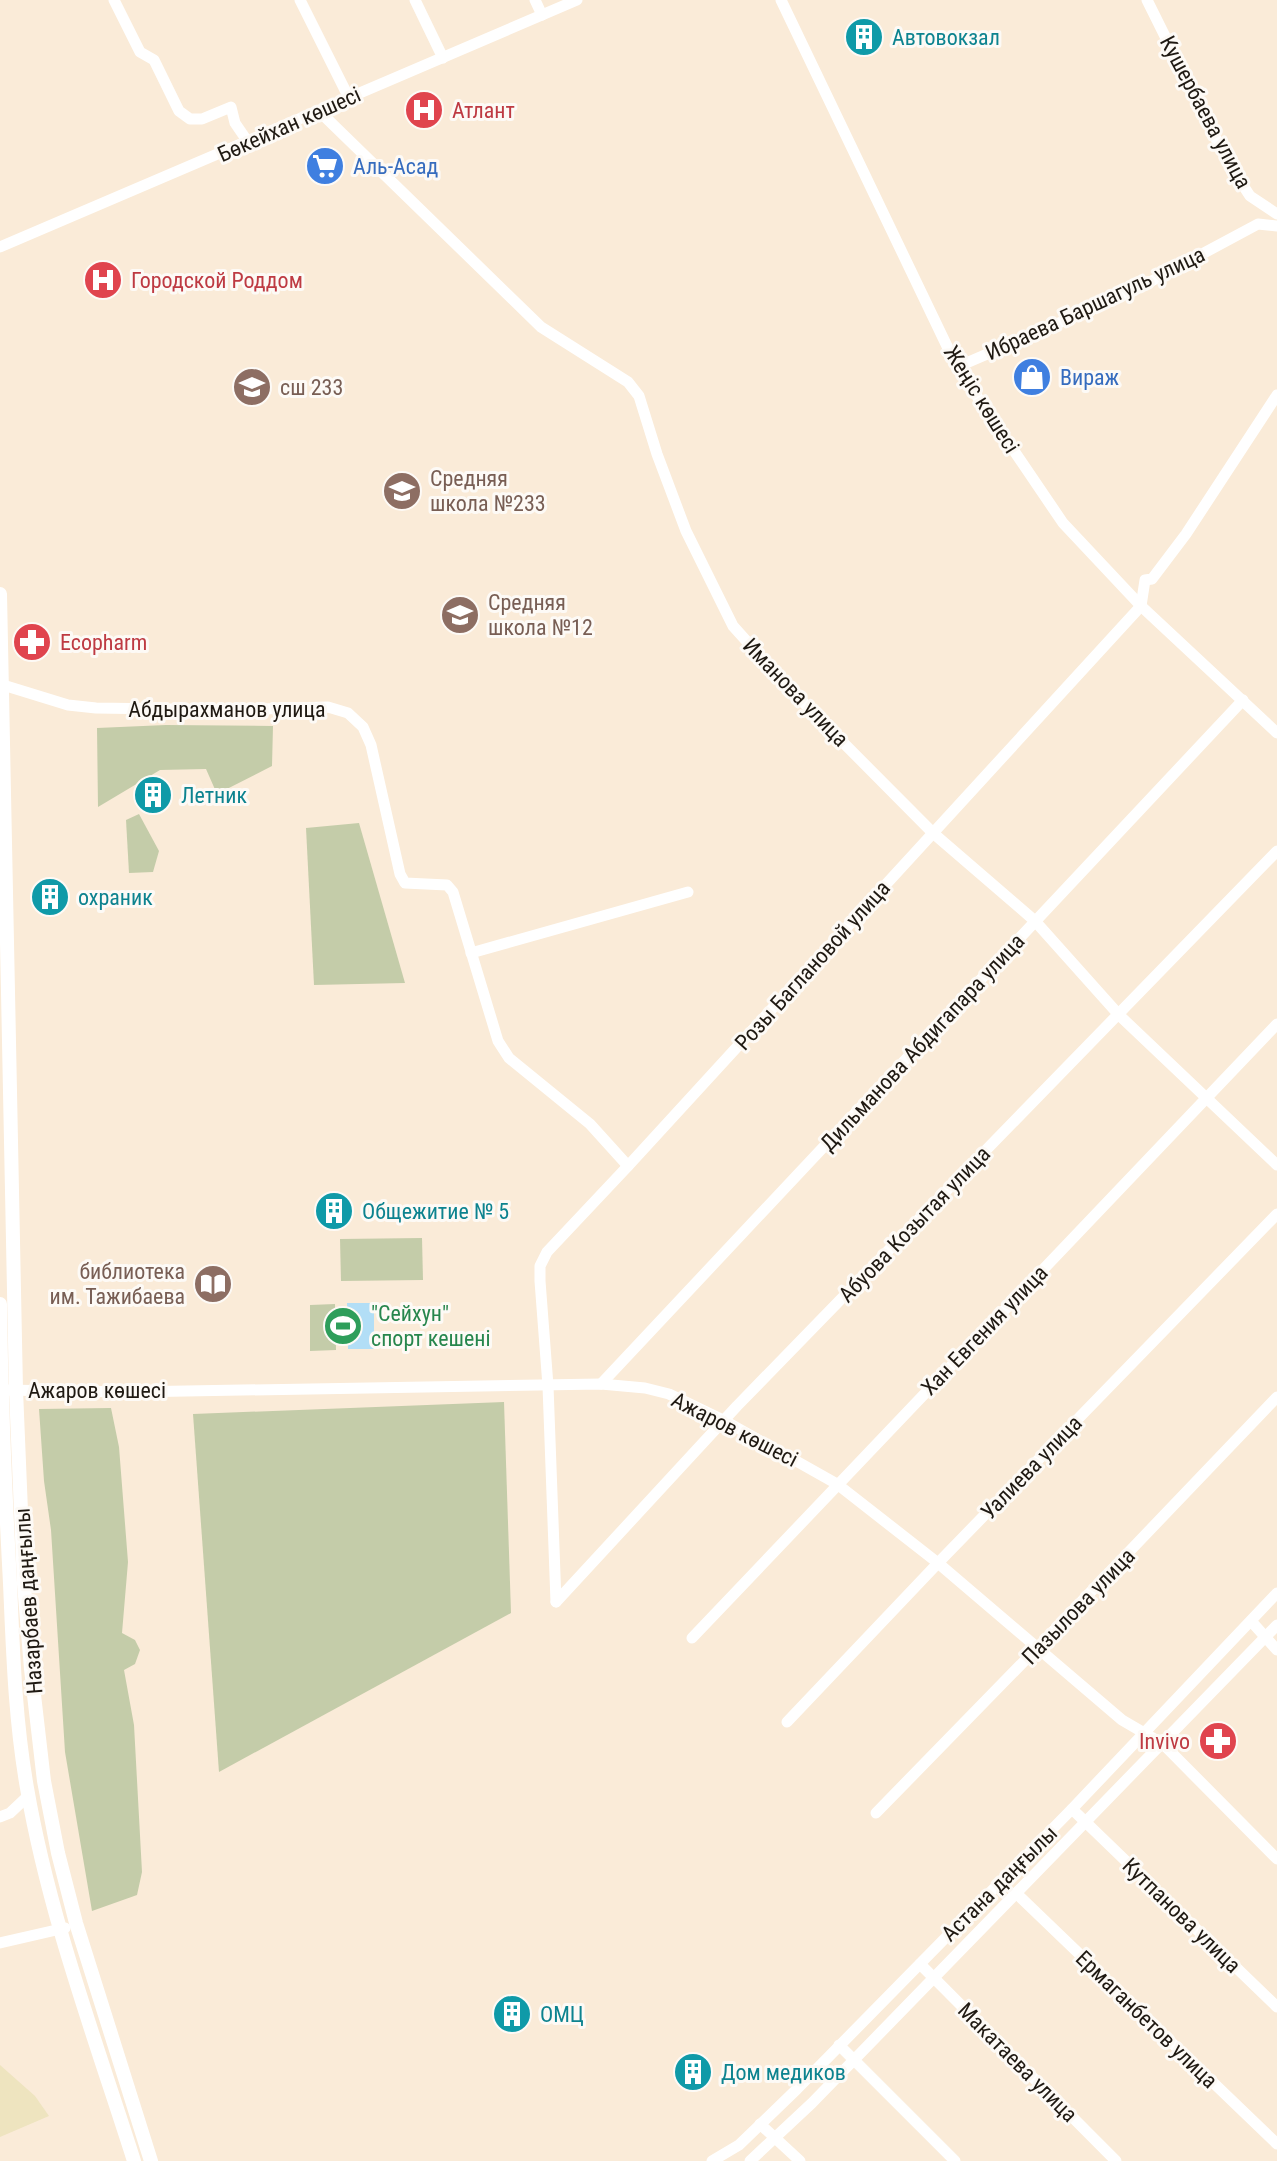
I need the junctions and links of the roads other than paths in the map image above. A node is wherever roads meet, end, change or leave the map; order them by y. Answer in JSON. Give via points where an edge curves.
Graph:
{"nodes":[{"id":1,"x":114,"y":0,"type":"edge"},
{"id":2,"x":300,"y":0,"type":"edge"},
{"id":3,"x":415,"y":0,"type":"edge"},
{"id":4,"x":535,"y":0,"type":"edge"},
{"id":5,"x":577,"y":0,"type":"edge"},
{"id":6,"x":781,"y":0,"type":"edge"},
{"id":7,"x":1147,"y":0,"type":"edge"},
{"id":8,"x":542,"y":15,"type":"junction"},
{"id":9,"x":443,"y":58,"type":"junction"},
{"id":10,"x":349,"y":98,"type":"junction"},
{"id":11,"x":319,"y":111,"type":"junction"},
{"id":12,"x":248,"y":142,"type":"junction"},
{"id":13,"x":1277,"y":214,"type":"edge"},
{"id":14,"x":1277,"y":226,"type":"edge"},
{"id":15,"x":0,"y":247,"type":"edge"},
{"id":16,"x":957,"y":367,"type":"junction"},
{"id":17,"x":1276,"y":398,"type":"edge"},
{"id":18,"x":0,"y":594,"type":"edge"},
{"id":19,"x":1141,"y":606,"type":"junction"},
{"id":20,"x":0,"y":612,"type":"edge"},
{"id":21,"x":3,"y":685,"type":"junction"},
{"id":22,"x":1243,"y":700,"type":"junction"},
{"id":23,"x":1277,"y":733,"type":"edge"},
{"id":24,"x":933,"y":833,"type":"junction"},
{"id":25,"x":1277,"y":851,"type":"edge"},
{"id":26,"x":688,"y":892,"type":"dead end"},
{"id":27,"x":1035,"y":921,"type":"junction"},
{"id":28,"x":4,"y":925,"type":"edge"},
{"id":29,"x":471,"y":953,"type":"junction"},
{"id":30,"x":1119,"y":1015,"type":"junction"},
{"id":31,"x":1277,"y":1024,"type":"edge"},
{"id":32,"x":1207,"y":1099,"type":"junction"},
{"id":33,"x":1277,"y":1165,"type":"edge"},
{"id":34,"x":628,"y":1166,"type":"junction"},
{"id":35,"x":1277,"y":1214,"type":"edge"},
{"id":36,"x":0,"y":1304,"type":"edge"},
{"id":37,"x":601,"y":1384,"type":"junction"},
{"id":38,"x":548,"y":1386,"type":"junction"},
{"id":39,"x":8,"y":1390,"type":"edge"},
{"id":40,"x":1277,"y":1397,"type":"edge"},
{"id":41,"x":725,"y":1421,"type":"junction"},
{"id":42,"x":837,"y":1484,"type":"junction"},
{"id":43,"x":938,"y":1563,"type":"junction"},
{"id":44,"x":1277,"y":1593,"type":"edge"},
{"id":45,"x":556,"y":1602,"type":"joint"},
{"id":46,"x":1251,"y":1621,"type":"junction"},
{"id":47,"x":1277,"y":1625,"type":"edge"},
{"id":48,"x":692,"y":1638,"type":"dead end"},
{"id":49,"x":1265,"y":1638,"type":"junction"},
{"id":50,"x":1038,"y":1647,"type":"junction"},
{"id":51,"x":1277,"y":1650,"type":"edge"},
{"id":52,"x":787,"y":1722,"type":"dead end"},
{"id":53,"x":1143,"y":1732,"type":"junction"},
{"id":54,"x":1163,"y":1744,"type":"junction"},
{"id":55,"x":28,"y":1796,"type":"junction"},
{"id":56,"x":1072,"y":1809,"type":"junction"},
{"id":57,"x":876,"y":1813,"type":"dead end"},
{"id":58,"x":0,"y":1817,"type":"edge"},
{"id":59,"x":1087,"y":1822,"type":"junction"},
{"id":60,"x":1277,"y":1859,"type":"edge"},
{"id":61,"x":1017,"y":1894,"type":"junction"},
{"id":62,"x":76,"y":1923,"type":"junction"},
{"id":63,"x":60,"y":1930,"type":"junction"},
{"id":64,"x":0,"y":1943,"type":"edge"},
{"id":65,"x":920,"y":1964,"type":"junction"},
{"id":66,"x":934,"y":1979,"type":"junction"},
{"id":67,"x":1277,"y":2007,"type":"edge"},
{"id":68,"x":839,"y":2045,"type":"junction"},
{"id":69,"x":854,"y":2061,"type":"junction"},
{"id":70,"x":760,"y":2124,"type":"junction"},
{"id":71,"x":776,"y":2139,"type":"junction"},
{"id":72,"x":1277,"y":2144,"type":"edge"},
{"id":73,"x":739,"y":2145,"type":"junction"},
{"id":74,"x":134,"y":2161,"type":"edge"},
{"id":75,"x":151,"y":2161,"type":"edge"},
{"id":76,"x":712,"y":2161,"type":"edge"},
{"id":77,"x":747,"y":2161,"type":"edge"},
{"id":78,"x":800,"y":2161,"type":"edge"},
{"id":79,"x":955,"y":2161,"type":"edge"},
{"id":80,"x":1116,"y":2161,"type":"edge"}],
"edges":[{"from":1,"to":12,"type":"street","via":[[140,52],[154,60],[179,111],[202,119],[231,107]]},
{"from":2,"to":10,"type":"street"},
{"from":3,"to":9,"type":"street"},
{"from":4,"to":8,"type":"street"},
{"from":5,"to":8,"type":"street","name":"Бөкейхан көшесі"},
{"from":6,"to":16,"type":"street","name":"Жеңіс көшесі"},
{"from":7,"to":13,"type":"street","name":"Кушербаева улица","via":[[1227,161],[1250,196]]},
{"from":8,"to":9,"type":"street","name":"Бөкейхан көшесі"},
{"from":9,"to":10,"type":"street","name":"Бөкейхан көшесі"},
{"from":10,"to":11,"type":"street","name":"Бөкейхан көшесі"},
{"from":11,"to":12,"type":"street","name":"Бөкейхан көшесі"},
{"from":11,"to":24,"type":"street","name":"Иманова улица","via":[[541,327],[628,382],[639,396],[686,531],[733,626]]},
{"from":12,"to":15,"type":"street","name":"Бөкейхан көшесі"},
{"from":14,"to":16,"type":"street","name":"Ибраева Баршагуль улица","via":[[1258,224],[1133,291]]},
{"from":16,"to":19,"type":"street","name":"Жеңіс көшесі","via":[[1063,523]]},
{"from":17,"to":19,"type":"street","name":"Розы Баглановой улица","via":[[1186,534],[1152,579],[1145,580]]},
{"from":18,"to":20,"type":"main road","name":"Назарбаев даңғылы"},
{"from":19,"to":22,"type":"street","name":"Жеңіс көшесі"},
{"from":19,"to":24,"type":"street","name":"Розы Баглановой улица"},
{"from":20,"to":21,"type":"main road","name":"Назарбаев даңғылы"},
{"from":21,"to":28,"type":"main road","name":"Назарбаев даңғылы"},
{"from":21,"to":29,"type":"street","name":"Абдырахманов улица","via":[[96,708],[328,707],[348,713],[363,727],[371,745],[400,874],[405,883],[447,885]]},
{"from":22,"to":23,"type":"street","name":"Жеңіс көшесі"},
{"from":22,"to":27,"type":"street","name":"Дильманова Абдигапара улица"},
{"from":24,"to":27,"type":"street","name":"Иманова улица"},
{"from":24,"to":34,"type":"street","name":"Розы Баглановой улица"},
{"from":25,"to":30,"type":"street","name":"Абуова Козытая улица"},
{"from":26,"to":29,"type":"street"},
{"from":27,"to":30,"type":"street","name":"Иманова улица"},
{"from":27,"to":37,"type":"street","name":"Дильманова Абдигапара улица"},
{"from":28,"to":39,"type":"main road","name":"Назарбаев даңғылы"},
{"from":29,"to":34,"type":"street","name":"Абдырахманов улица","via":[[498,1041],[509,1058],[590,1124]]},
{"from":30,"to":32,"type":"street","name":"Иманова улица"},
{"from":30,"to":41,"type":"street","name":"Абуова Козытая улица"},
{"from":31,"to":32,"type":"street","name":"Хан Евгения улица"},
{"from":32,"to":33,"type":"street","name":"Иманова улица"},
{"from":32,"to":42,"type":"street","name":"Хан Евгения улица"},
{"from":34,"to":38,"type":"street","name":"Розы Баглановой улица","via":[[540,1266]]},
{"from":35,"to":43,"type":"street","name":"Уалиева улица"},
{"from":36,"to":39,"type":"main road","name":"Назарбаев даңғылы"},
{"from":37,"to":38,"type":"street","name":"Ажаров көшесі"},
{"from":37,"to":41,"type":"street","name":"Ажаров көшесі","via":[[669,1394]]},
{"from":38,"to":39,"type":"street","name":"Ажаров көшесі"},
{"from":38,"to":45,"type":"street","name":"Розы Баглановой улица"},
{"from":39,"to":55,"type":"main road","name":"Назарбаев даңғылы","via":[[17,1716]]},
{"from":39,"to":62,"type":"main road","name":"Назарбаев даңғылы","via":[[44,1781]]},
{"from":40,"to":50,"type":"street","name":"Пазылова улица"},
{"from":41,"to":42,"type":"street","name":"Ажаров көшесі"},
{"from":41,"to":45,"type":"street","name":"Абуова Козытая улица"},
{"from":42,"to":43,"type":"street","name":"Ажаров көшесі"},
{"from":42,"to":48,"type":"street","name":"Хан Евгения улица"},
{"from":43,"to":50,"type":"street","name":"Ажаров көшесі"},
{"from":43,"to":52,"type":"street","name":"Уалиева улица"},
{"from":44,"to":46,"type":"street","name":"Астана даңғылы"},
{"from":46,"to":49,"type":"street"},
{"from":46,"to":53,"type":"street","name":"Астана даңғылы"},
{"from":47,"to":49,"type":"street","name":"Астана даңғылы"},
{"from":49,"to":51,"type":"street"},
{"from":49,"to":54,"type":"street","name":"Астана даңғылы"},
{"from":50,"to":53,"type":"street","name":"Ажаров көшесі"},
{"from":50,"to":57,"type":"street","name":"Пазылова улица"},
{"from":53,"to":54,"type":"street","name":"Ажаров көшесі"},
{"from":53,"to":56,"type":"street","name":"Астана даңғылы"},
{"from":54,"to":59,"type":"street","name":"Астана даңғылы"},
{"from":54,"to":60,"type":"street","name":"Ажаров көшесі"},
{"from":55,"to":58,"type":"street"},
{"from":55,"to":63,"type":"main road","name":"Назарбаев даңғылы"},
{"from":56,"to":59,"type":"street","name":"Кутпанова улица"},
{"from":56,"to":65,"type":"street","name":"Астана даңғылы"},
{"from":59,"to":61,"type":"street","name":"Астана даңғылы"},
{"from":59,"to":67,"type":"street","name":"Кутпанова улица"},
{"from":61,"to":66,"type":"street","name":"Астана даңғылы"},
{"from":61,"to":72,"type":"street","name":"Ермаганбетов улица"},
{"from":62,"to":63,"type":"street"},
{"from":62,"to":75,"type":"main road","name":"Назарбаев даңғылы"},
{"from":63,"to":64,"type":"street"},
{"from":63,"to":74,"type":"main road","name":"Назарбаев даңғылы"},
{"from":65,"to":66,"type":"street","name":"Макатаева улица"},
{"from":65,"to":68,"type":"street","name":"Астана даңғылы"},
{"from":66,"to":69,"type":"street","name":"Астана даңғылы"},
{"from":66,"to":80,"type":"street","name":"Макатаева улица"},
{"from":68,"to":69,"type":"street"},
{"from":68,"to":70,"type":"street","name":"Астана даңғылы"},
{"from":69,"to":71,"type":"street","name":"Астана даңғылы"},
{"from":69,"to":79,"type":"street"},
{"from":70,"to":71,"type":"street"},
{"from":70,"to":73,"type":"street","name":"Астана даңғылы"},
{"from":71,"to":77,"type":"street","name":"Астана даңғылы"},
{"from":71,"to":78,"type":"street"},
{"from":73,"to":76,"type":"street","name":"Астана даңғылы"},
{"from":73,"to":77,"type":"street"}]}
